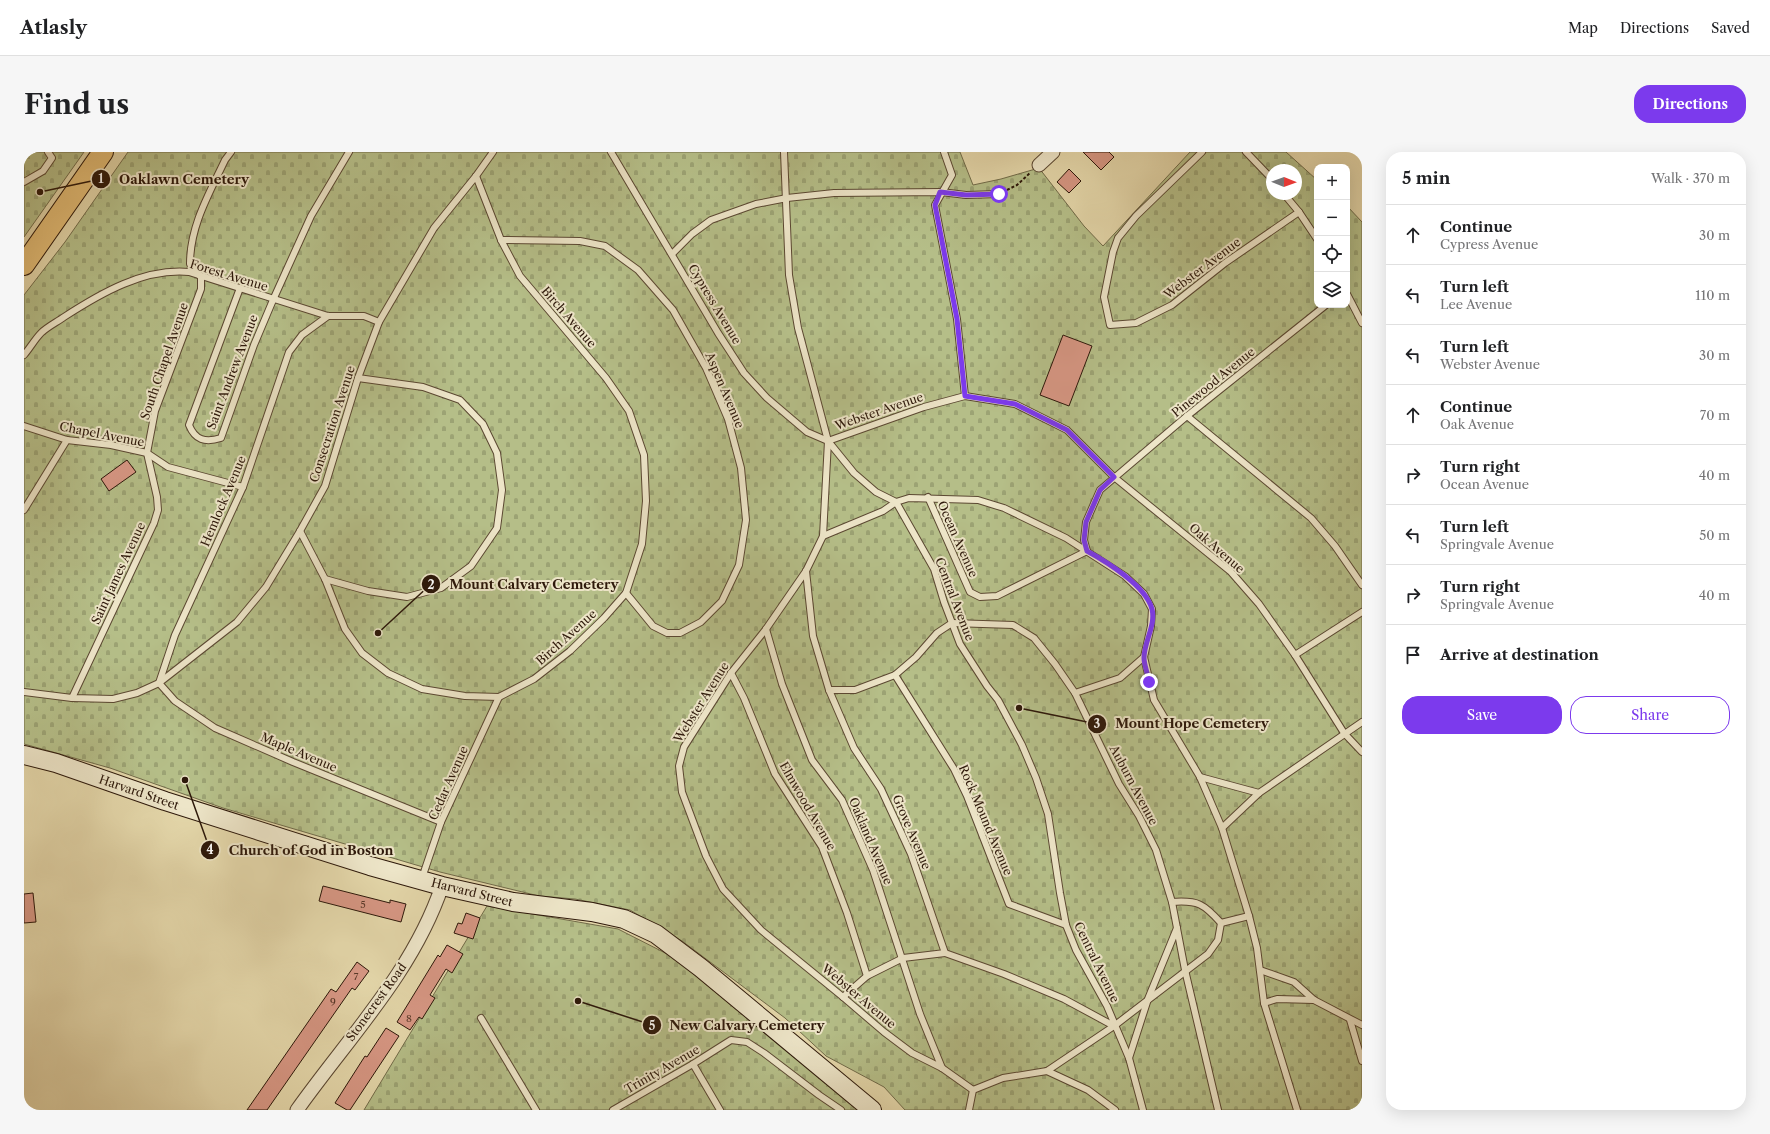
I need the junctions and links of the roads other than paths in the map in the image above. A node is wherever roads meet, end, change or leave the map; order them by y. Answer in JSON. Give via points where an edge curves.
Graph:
{"nodes":[{"id":1,"x":48,"y":152,"type":"edge"},
{"id":2,"x":103,"y":152,"type":"edge"},
{"id":3,"x":231,"y":152,"type":"edge"},
{"id":4,"x":349,"y":152,"type":"edge"},
{"id":5,"x":493,"y":152,"type":"edge"},
{"id":6,"x":611,"y":152,"type":"edge"},
{"id":7,"x":784,"y":152,"type":"edge"},
{"id":8,"x":944,"y":152,"type":"edge"},
{"id":9,"x":1054,"y":152,"type":"edge"},
{"id":10,"x":1202,"y":152,"type":"edge"},
{"id":11,"x":1246,"y":152,"type":"edge"},
{"id":12,"x":1039,"y":165,"type":"road end"},
{"id":13,"x":1266,"y":173,"type":"edge"},
{"id":14,"x":476,"y":176,"type":"junction"},
{"id":15,"x":24,"y":182,"type":"edge"},
{"id":16,"x":940,"y":192,"type":"junction"},
{"id":17,"x":999,"y":194,"type":"road end"},
{"id":18,"x":787,"y":198,"type":"junction"},
{"id":19,"x":1289,"y":200,"type":"edge"},
{"id":20,"x":1299,"y":212,"type":"junction"},
{"id":21,"x":1315,"y":236,"type":"edge"},
{"id":22,"x":501,"y":240,"type":"junction"},
{"id":23,"x":672,"y":254,"type":"junction"},
{"id":24,"x":24,"y":264,"type":"edge"},
{"id":25,"x":201,"y":277,"type":"junction"},
{"id":26,"x":240,"y":288,"type":"junction"},
{"id":27,"x":273,"y":300,"type":"junction"},
{"id":28,"x":1350,"y":300,"type":"edge"},
{"id":29,"x":1322,"y":308,"type":"edge"},
{"id":30,"x":328,"y":316,"type":"junction"},
{"id":31,"x":378,"y":322,"type":"junction"},
{"id":32,"x":1362,"y":323,"type":"edge"},
{"id":33,"x":24,"y":355,"type":"edge"},
{"id":34,"x":358,"y":378,"type":"junction"},
{"id":35,"x":965,"y":396,"type":"junction"},
{"id":36,"x":1015,"y":404,"type":"joint"},
{"id":37,"x":1187,"y":416,"type":"junction"},
{"id":38,"x":24,"y":426,"type":"edge"},
{"id":39,"x":67,"y":440,"type":"junction"},
{"id":40,"x":828,"y":441,"type":"junction"},
{"id":41,"x":147,"y":453,"type":"junction"},
{"id":42,"x":1114,"y":477,"type":"junction"},
{"id":43,"x":243,"y":487,"type":"junction"},
{"id":44,"x":928,"y":497,"type":"junction"},
{"id":45,"x":896,"y":502,"type":"junction"},
{"id":46,"x":24,"y":510,"type":"edge"},
{"id":47,"x":300,"y":531,"type":"junction"},
{"id":48,"x":823,"y":536,"type":"junction"},
{"id":49,"x":1087,"y":551,"type":"junction"},
{"id":50,"x":806,"y":571,"type":"junction"},
{"id":51,"x":325,"y":579,"type":"junction"},
{"id":52,"x":1362,"y":585,"type":"edge"},
{"id":53,"x":626,"y":593,"type":"junction"},
{"id":54,"x":1362,"y":612,"type":"edge"},
{"id":55,"x":952,"y":623,"type":"junction"},
{"id":56,"x":766,"y":629,"type":"junction"},
{"id":57,"x":1295,"y":655,"type":"junction"},
{"id":58,"x":1144,"y":658,"type":"junction"},
{"id":59,"x":731,"y":673,"type":"junction"},
{"id":60,"x":895,"y":675,"type":"junction"},
{"id":61,"x":159,"y":683,"type":"junction"},
{"id":62,"x":829,"y":690,"type":"junction"},
{"id":63,"x":24,"y":692,"type":"edge"},
{"id":64,"x":1075,"y":693,"type":"junction"},
{"id":65,"x":499,"y":696,"type":"junction"},
{"id":66,"x":72,"y":698,"type":"junction"},
{"id":67,"x":1362,"y":722,"type":"edge"},
{"id":68,"x":1344,"y":733,"type":"junction"},
{"id":69,"x":1362,"y":752,"type":"edge"},
{"id":70,"x":24,"y":754,"type":"edge"},
{"id":71,"x":1200,"y":777,"type":"junction"},
{"id":72,"x":1259,"y":793,"type":"junction"},
{"id":73,"x":441,"y":822,"type":"junction"},
{"id":74,"x":1222,"y":828,"type":"junction"},
{"id":75,"x":422,"y":880,"type":"junction"},
{"id":76,"x":442,"y":886,"type":"junction"},
{"id":77,"x":1172,"y":902,"type":"junction"},
{"id":78,"x":1249,"y":916,"type":"junction"},
{"id":79,"x":1221,"y":923,"type":"junction"},
{"id":80,"x":1066,"y":925,"type":"junction"},
{"id":81,"x":1177,"y":928,"type":"junction"},
{"id":82,"x":945,"y":953,"type":"junction"},
{"id":83,"x":903,"y":958,"type":"junction"},
{"id":84,"x":1185,"y":970,"type":"junction"},
{"id":85,"x":1260,"y":970,"type":"junction"},
{"id":86,"x":867,"y":976,"type":"junction"},
{"id":87,"x":843,"y":997,"type":"junction"},
{"id":88,"x":1148,"y":998,"type":"junction"},
{"id":89,"x":1314,"y":1000,"type":"junction"},
{"id":90,"x":1264,"y":1003,"type":"junction"},
{"id":91,"x":481,"y":1018,"type":"dead end"},
{"id":92,"x":1350,"y":1020,"type":"junction"},
{"id":93,"x":1362,"y":1025,"type":"edge"},
{"id":94,"x":1114,"y":1026,"type":"junction"},
{"id":95,"x":1129,"y":1058,"type":"junction"},
{"id":96,"x":1362,"y":1061,"type":"edge"},
{"id":97,"x":694,"y":1064,"type":"junction"},
{"id":98,"x":942,"y":1068,"type":"junction"},
{"id":99,"x":1047,"y":1070,"type":"junction"},
{"id":100,"x":973,"y":1090,"type":"junction"},
{"id":101,"x":297,"y":1110,"type":"edge"},
{"id":102,"x":536,"y":1110,"type":"edge"},
{"id":103,"x":613,"y":1110,"type":"edge"},
{"id":104,"x":720,"y":1110,"type":"edge"},
{"id":105,"x":841,"y":1110,"type":"edge"},
{"id":106,"x":872,"y":1110,"type":"edge"},
{"id":107,"x":968,"y":1110,"type":"edge"},
{"id":108,"x":1115,"y":1110,"type":"edge"},
{"id":109,"x":1143,"y":1110,"type":"edge"},
{"id":110,"x":1218,"y":1110,"type":"edge"},
{"id":111,"x":1297,"y":1110,"type":"edge"}],
"edges":[{"from":1,"to":15,"type":"lane","via":[[52,158],[43,170]]},
{"from":2,"to":24,"type":"main road"},
{"from":3,"to":25,"type":"lane","via":[[197,220],[190,251],[190,264]]},
{"from":4,"to":27,"type":"lane","via":[[311,216]]},
{"from":5,"to":14,"type":"lane","name":"Consecration Avenue"},
{"from":6,"to":23,"type":"lane","name":"Cypress Avenue"},
{"from":7,"to":18,"type":"lane"},
{"from":8,"to":16,"type":"lane","via":[[952,175]]},
{"from":9,"to":12,"type":"street"},
{"from":10,"to":20,"type":"lane","name":"Webster Avenue","via":[[1136,216],[1118,238],[1104,297],[1110,325],[1136,323],[1172,305],[1225,263]]},
{"from":11,"to":13,"type":"lane"},
{"from":14,"to":22,"type":"lane","name":"Birch Avenue"},
{"from":14,"to":31,"type":"lane","name":"Consecration Avenue","via":[[434,228]]},
{"from":16,"to":17,"type":"lane","via":[[966,195]]},
{"from":16,"to":18,"type":"lane","via":[[834,193]]},
{"from":16,"to":35,"type":"lane","via":[[935,205],[957,319]]},
{"from":18,"to":23,"type":"lane","via":[[756,204],[711,220]]},
{"from":18,"to":40,"type":"lane","via":[[789,275],[798,328]]},
{"from":19,"to":20,"type":"lane"},
{"from":20,"to":21,"type":"lane"},
{"from":22,"to":53,"type":"lane","name":"Birch Avenue","via":[[520,276],[606,378],[629,411],[644,454],[646,501],[642,544]]},
{"from":22,"to":53,"type":"lane","name":"Aspen Avenue","via":[[580,241],[605,246],[638,270],[673,310],[706,368],[728,419],[741,468],[746,520],[739,565],[722,601],[701,622],[680,633],[667,633],[653,626]]},
{"from":23,"to":40,"type":"lane","name":"Cypress Avenue","via":[[744,373],[766,398],[807,432]]},
{"from":25,"to":26,"type":"lane","name":"Forest Avenue"},
{"from":25,"to":33,"type":"lane","name":"Forest Avenue","via":[[189,272],[176,271],[148,275],[122,285],[75,310],[42,332]]},
{"from":25,"to":41,"type":"lane","name":"South Chapel Avenue","via":[[201,289],[155,411]]},
{"from":26,"to":27,"type":"lane","name":"Forest Avenue"},
{"from":26,"to":27,"type":"lane","name":"Saint Andrew Avenue","via":[[189,424],[192,433],[202,440],[221,438],[254,344]]},
{"from":27,"to":30,"type":"lane","name":"Forest Avenue"},
{"from":28,"to":32,"type":"lane"},
{"from":29,"to":37,"type":"lane","name":"Pinewood Avenue"},
{"from":30,"to":31,"type":"lane","name":"Forest Avenue","via":[[364,316]]},
{"from":30,"to":43,"type":"lane","name":"Hemlock Avenue","via":[[302,335],[289,352]]},
{"from":31,"to":34,"type":"lane","name":"Consecration Avenue"},
{"from":34,"to":47,"type":"lane","name":"Consecration Avenue","via":[[325,486]]},
{"from":34,"to":51,"type":"lane","via":[[423,386],[460,400],[483,424],[497,452],[502,490],[496,528],[471,566],[441,588],[407,597],[368,591]]},
{"from":35,"to":36,"type":"lane","name":"Webster Avenue"},
{"from":35,"to":40,"type":"lane","name":"Webster Avenue","via":[[924,407]]},
{"from":36,"to":42,"type":"lane","name":"Oak Avenue","via":[[1067,430]]},
{"from":37,"to":42,"type":"lane","name":"Pinewood Avenue"},
{"from":37,"to":52,"type":"lane","via":[[1311,518],[1335,546]]},
{"from":38,"to":39,"type":"lane","name":"Chapel Avenue"},
{"from":39,"to":41,"type":"lane","name":"Chapel Avenue","via":[[111,445]]},
{"from":39,"to":46,"type":"lane"},
{"from":40,"to":45,"type":"lane","via":[[854,473],[876,492]]},
{"from":40,"to":48,"type":"lane","name":"Webster Avenue"},
{"from":41,"to":43,"type":"lane","name":"Chapel Avenue","via":[[168,467]]},
{"from":41,"to":66,"type":"lane","name":"Saint James Avenue","via":[[158,510]]},
{"from":42,"to":49,"type":"lane","via":[[1100,490],[1086,522],[1084,540]]},
{"from":42,"to":57,"type":"lane","name":"Oak Avenue","via":[[1231,572],[1259,604]]},
{"from":43,"to":61,"type":"lane","name":"Hemlock Avenue","via":[[175,635]]},
{"from":44,"to":45,"type":"lane"},
{"from":44,"to":49,"type":"lane","via":[[978,500],[1004,508]]},
{"from":44,"to":49,"type":"lane","name":"Ocean Avenue","via":[[970,592],[980,597],[997,596]]},
{"from":45,"to":48,"type":"lane","via":[[883,511]]},
{"from":45,"to":55,"type":"lane","name":"Central Avenue","via":[[934,569]]},
{"from":47,"to":51,"type":"lane","name":"Birch Avenue"},
{"from":47,"to":61,"type":"lane","name":"Consecration Avenue","via":[[266,587],[237,622]]},
{"from":48,"to":50,"type":"lane","name":"Webster Avenue"},
{"from":49,"to":58,"type":"lane","via":[[1125,576],[1144,594],[1152,609]]},
{"from":50,"to":56,"type":"lane","name":"Webster Avenue"},
{"from":50,"to":62,"type":"lane","name":"Grove Avenue","via":[[814,636]]},
{"from":51,"to":65,"type":"lane","name":"Birch Avenue","via":[[345,629],[362,653],[388,673],[422,689],[465,696]]},
{"from":53,"to":65,"type":"lane","name":"Birch Avenue","via":[[570,651],[534,679]]},
{"from":54,"to":57,"type":"lane"},
{"from":55,"to":60,"type":"lane","via":[[937,633],[916,657]]},
{"from":55,"to":64,"type":"lane","name":"Auburn Avenue","via":[[1013,625],[1034,638]]},
{"from":55,"to":80,"type":"lane","name":"Central Avenue","via":[[960,644],[998,700],[1036,778],[1048,814]]},
{"from":56,"to":59,"type":"lane","name":"Webster Avenue"},
{"from":56,"to":83,"type":"lane","name":"Oakland Avenue","via":[[782,684],[812,760],[842,800],[873,870]]},
{"from":57,"to":68,"type":"lane","name":"Oak Avenue"},
{"from":58,"to":64,"type":"lane","via":[[1120,678]]},
{"from":58,"to":71,"type":"lane","via":[[1154,700]]},
{"from":59,"to":86,"type":"lane","name":"Elmwood Avenue","via":[[775,774],[822,847]]},
{"from":59,"to":87,"type":"lane","name":"Webster Avenue","via":[[684,747],[679,766],[682,792],[706,856],[723,889],[760,930]]},
{"from":60,"to":62,"type":"lane","via":[[855,690]]},
{"from":60,"to":80,"type":"lane","name":"Rock Mound Avenue","via":[[954,769],[1009,904]]},
{"from":61,"to":66,"type":"lane","name":"Consecration Avenue","via":[[137,693],[113,698]]},
{"from":61,"to":73,"type":"lane","name":"Maple Avenue","via":[[176,701],[215,728]]},
{"from":62,"to":82,"type":"lane","name":"Grove Avenue","via":[[854,748],[881,789],[912,854]]},
{"from":63,"to":66,"type":"lane","name":"Consecration Avenue"},
{"from":64,"to":77,"type":"lane","name":"Auburn Avenue","via":[[1119,784],[1156,850]]},
{"from":65,"to":73,"type":"lane","name":"Cedar Avenue"},
{"from":67,"to":68,"type":"lane"},
{"from":68,"to":69,"type":"lane","name":"Oak Avenue"},
{"from":68,"to":72,"type":"lane"},
{"from":70,"to":75,"type":"main road","name":"Harvard Street","via":[[370,866]]},
{"from":71,"to":72,"type":"lane"},
{"from":71,"to":74,"type":"lane"},
{"from":72,"to":74,"type":"lane"},
{"from":73,"to":75,"type":"lane","name":"Cedar Avenue"},
{"from":74,"to":78,"type":"lane"},
{"from":75,"to":76,"type":"main road","name":"Harvard Street"},
{"from":76,"to":101,"type":"street","name":"Stonecrest Road","via":[[415,948]]},
{"from":76,"to":106,"type":"main road","name":"Harvard Street","via":[[513,902],[592,912],[624,919],[656,934],[701,968]]},
{"from":77,"to":79,"type":"lane","via":[[1188,900],[1206,907]]},
{"from":77,"to":81,"type":"lane","name":"Auburn Avenue"},
{"from":78,"to":79,"type":"lane"},
{"from":78,"to":85,"type":"lane"},
{"from":79,"to":84,"type":"lane","via":[[1218,940],[1208,954]]},
{"from":80,"to":94,"type":"lane","name":"Central Avenue","via":[[1076,950],[1107,1006]]},
{"from":81,"to":84,"type":"lane","name":"Auburn Avenue"},
{"from":81,"to":88,"type":"lane"},
{"from":82,"to":83,"type":"lane"},
{"from":82,"to":94,"type":"lane","via":[[1064,999]]},
{"from":83,"to":86,"type":"lane"},
{"from":83,"to":98,"type":"lane","name":"Oakland Avenue","via":[[920,1014]]},
{"from":84,"to":88,"type":"lane"},
{"from":84,"to":110,"type":"lane","name":"Auburn Avenue"},
{"from":85,"to":89,"type":"lane","via":[[1294,982]]},
{"from":85,"to":90,"type":"lane"},
{"from":86,"to":87,"type":"lane"},
{"from":87,"to":98,"type":"lane","name":"Webster Avenue","via":[[912,1053]]},
{"from":88,"to":94,"type":"lane"},
{"from":88,"to":95,"type":"lane"},
{"from":89,"to":90,"type":"lane","via":[[1277,999]]},
{"from":89,"to":92,"type":"lane"},
{"from":90,"to":111,"type":"lane"},
{"from":91,"to":102,"type":"lane"},
{"from":92,"to":93,"type":"lane"},
{"from":92,"to":96,"type":"lane"},
{"from":94,"to":95,"type":"lane","name":"Central Avenue"},
{"from":94,"to":99,"type":"lane"},
{"from":95,"to":109,"type":"lane","name":"Central Avenue"},
{"from":97,"to":103,"type":"lane","name":"Trinity Avenue"},
{"from":97,"to":104,"type":"lane"},
{"from":97,"to":105,"type":"lane","name":"Trinity Avenue","via":[[731,1040],[747,1042]]},
{"from":98,"to":100,"type":"lane","name":"Webster Avenue"},
{"from":99,"to":100,"type":"lane","via":[[1003,1078]]},
{"from":99,"to":108,"type":"lane","via":[[1088,1090]]},
{"from":100,"to":107,"type":"lane"}]}
